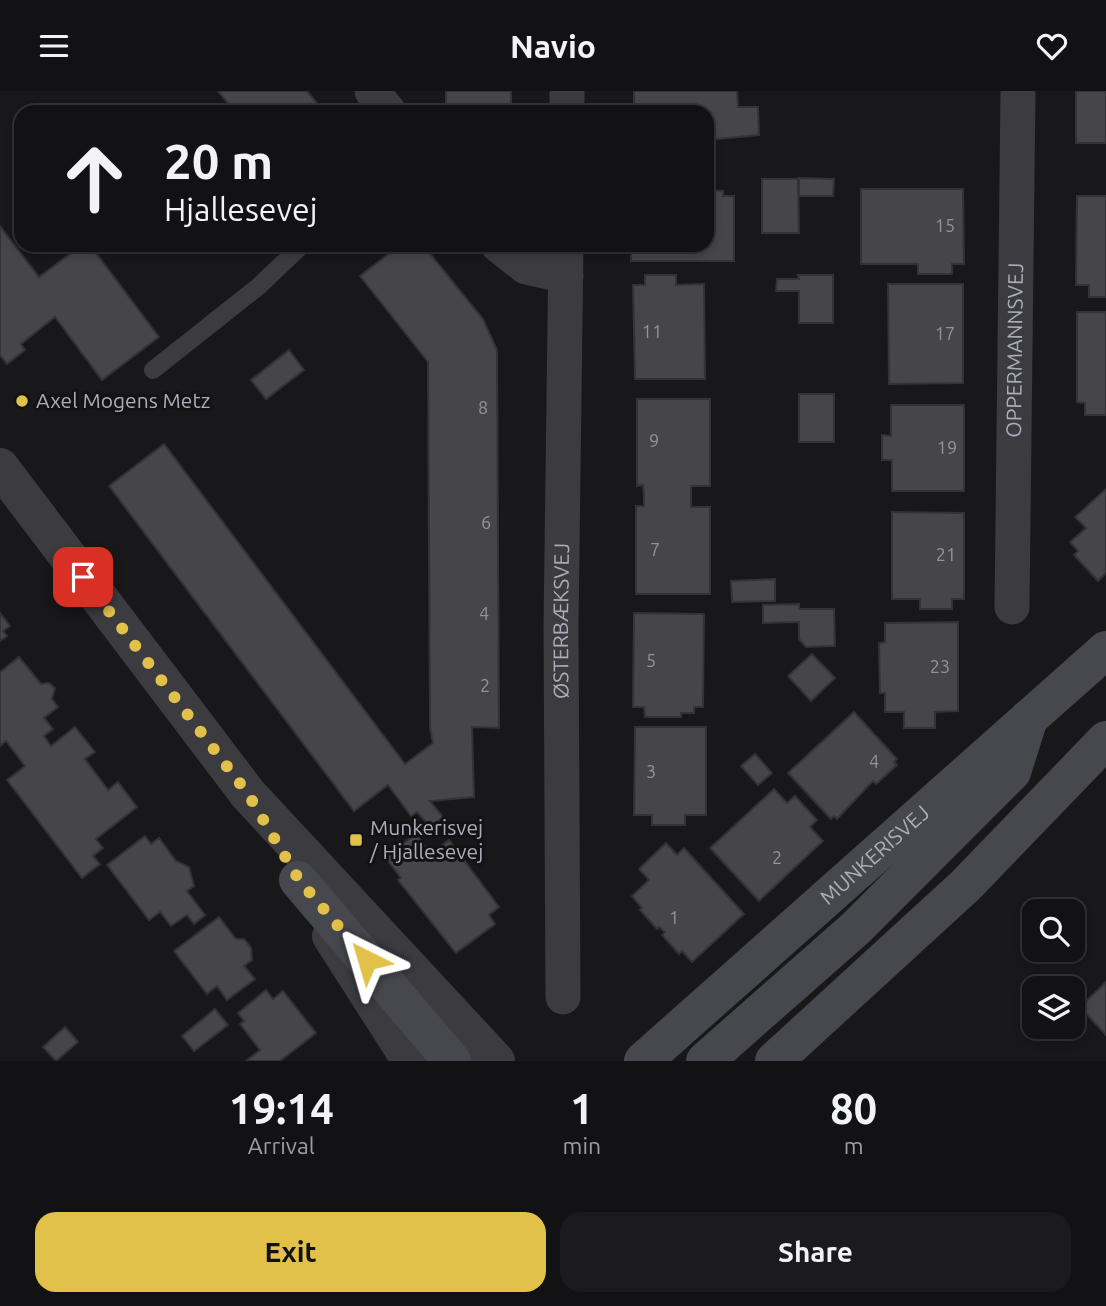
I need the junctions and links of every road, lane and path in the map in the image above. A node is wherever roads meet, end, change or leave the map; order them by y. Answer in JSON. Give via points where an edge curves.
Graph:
{"nodes":[{"id":1,"x":372,"y":91,"type":"edge"},
{"id":2,"x":1018,"y":91,"type":"edge"},
{"id":3,"x":383,"y":105,"type":"edge"},
{"id":4,"x":295,"y":252,"type":"edge"},
{"id":5,"x":507,"y":252,"type":"edge"},
{"id":6,"x":566,"y":260,"type":"edge"},
{"id":7,"x":153,"y":370,"type":"dead end"},
{"id":8,"x":0,"y":467,"type":"edge"},
{"id":9,"x":1012,"y":607,"type":"dead end"},
{"id":10,"x":1106,"y":650,"type":"edge"},
{"id":11,"x":1030,"y":716,"type":"junction"},
{"id":12,"x":1101,"y":752,"type":"edge"},
{"id":13,"x":248,"y":794,"type":"junction"},
{"id":14,"x":299,"y":880,"type":"junction"},
{"id":15,"x":563,"y":997,"type":"dead end"},
{"id":16,"x":411,"y":1061,"type":"edge"},
{"id":17,"x":452,"y":1061,"type":"edge"},
{"id":18,"x":496,"y":1061,"type":"edge"},
{"id":19,"x":643,"y":1061,"type":"edge"},
{"id":20,"x":705,"y":1061,"type":"edge"},
{"id":21,"x":774,"y":1061,"type":"edge"}],
"edges":[{"from":1,"to":3,"type":"street"},
{"from":2,"to":9,"type":"street","name":"OPPERMANNSVEJ"},
{"from":4,"to":7,"type":"lane"},
{"from":5,"to":6,"type":"street","via":[[526,267]]},
{"from":6,"to":15,"type":"street","name":"ØSTERBÆKSVEJ","via":[[561,627]]},
{"from":8,"to":13,"type":"street"},
{"from":10,"to":11,"type":"main road","name":"MUNKERISVEJ"},
{"from":11,"to":19,"type":"main road","name":"MUNKERISVEJ"},
{"from":11,"to":20,"type":"main road","via":[[1012,772],[856,928]]},
{"from":12,"to":21,"type":"main road","via":[[965,886]]},
{"from":13,"to":14,"type":"street"},
{"from":13,"to":18,"type":"street"},
{"from":14,"to":16,"type":"street"},
{"from":14,"to":17,"type":"main road"}]}
